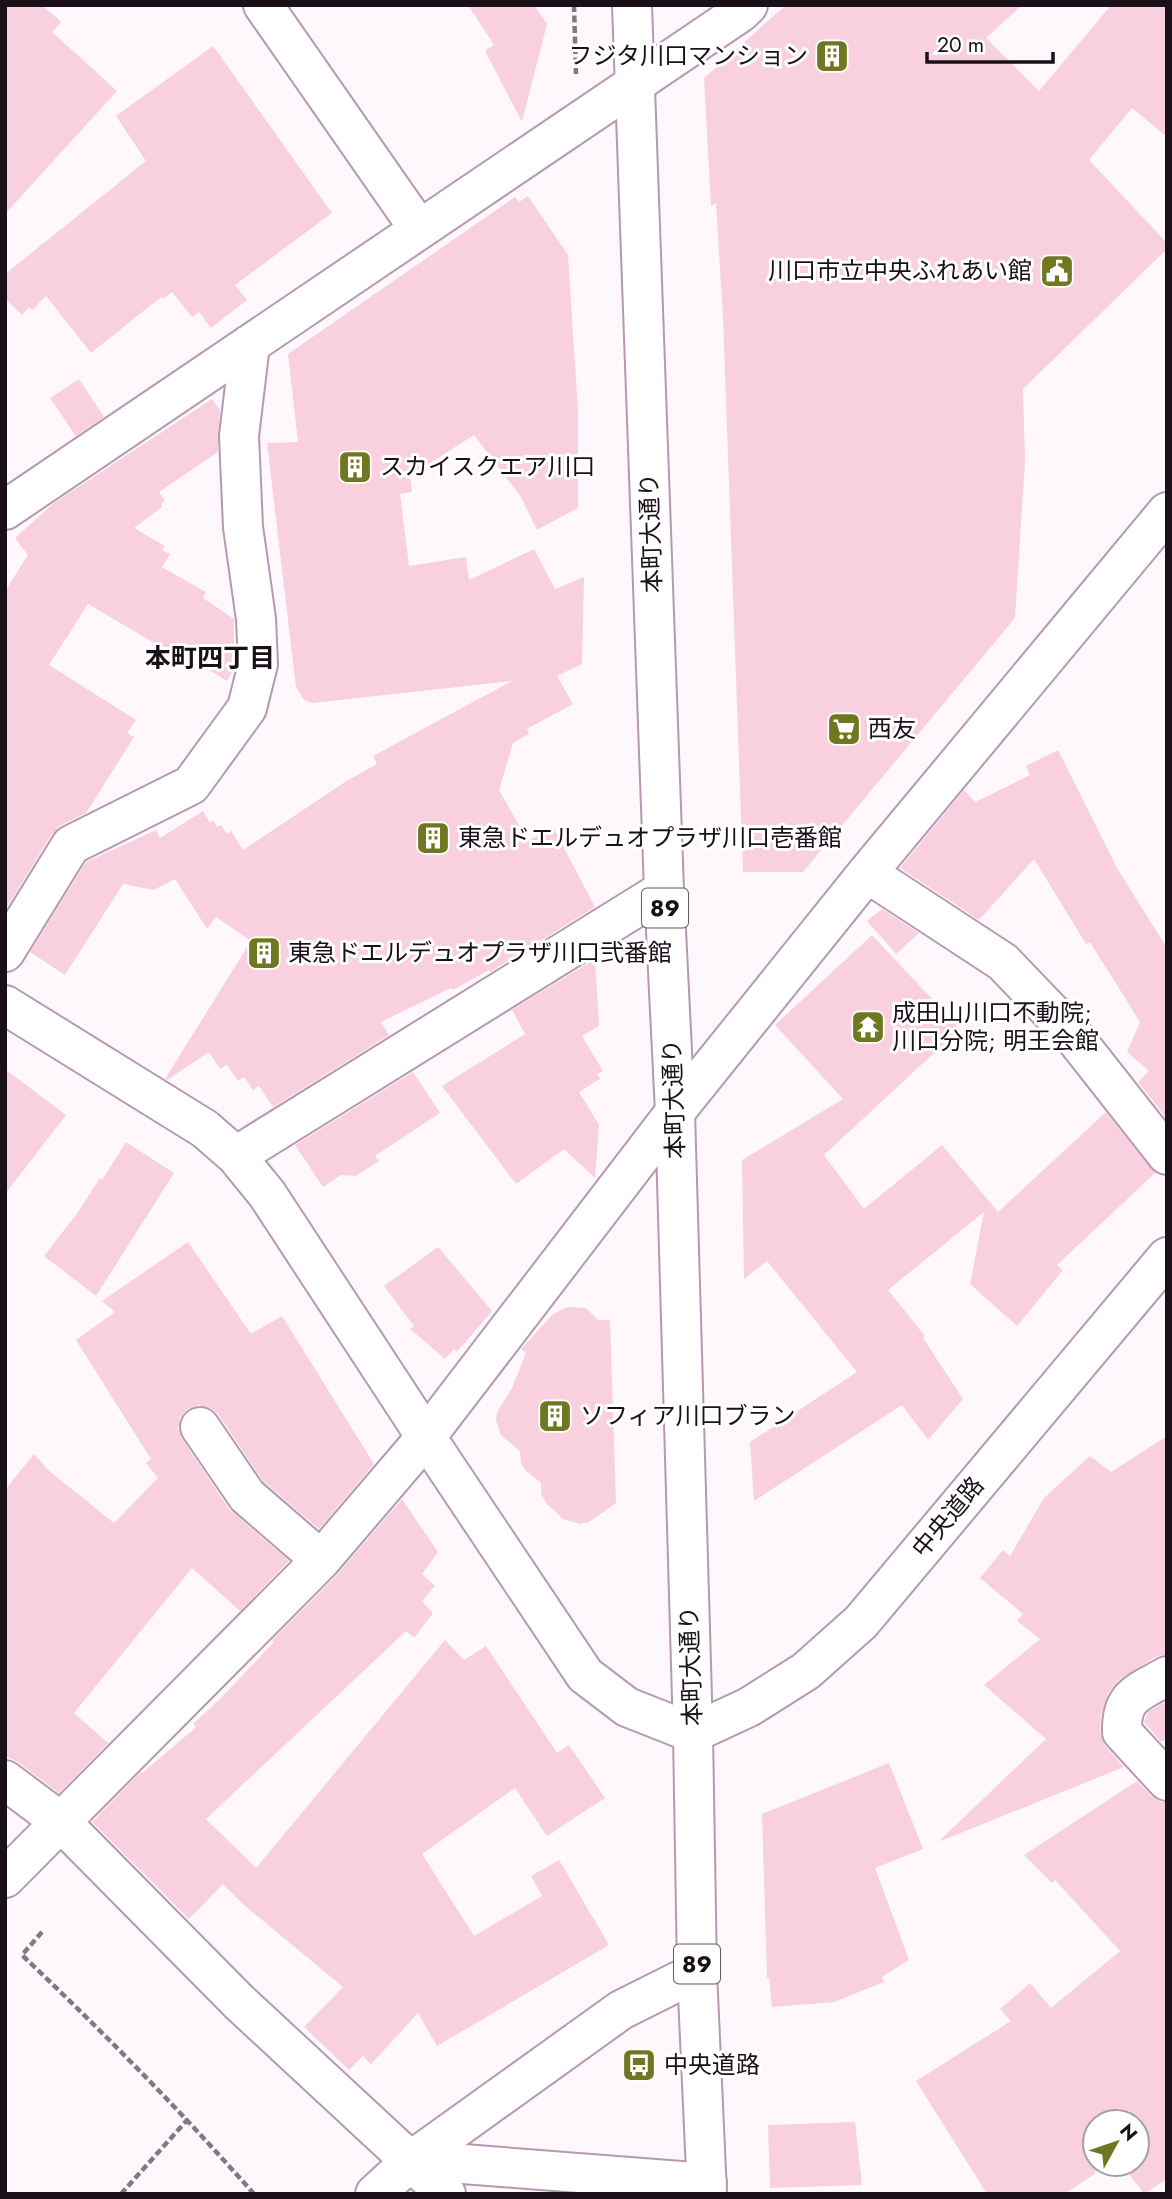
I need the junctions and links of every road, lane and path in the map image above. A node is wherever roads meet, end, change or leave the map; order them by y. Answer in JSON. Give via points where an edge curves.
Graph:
{"nodes":[{"id":1,"x":263,"y":5,"type":"edge"},
{"id":2,"x":574,"y":5,"type":"edge"},
{"id":3,"x":632,"y":5,"type":"edge"},
{"id":4,"x":748,"y":5,"type":"edge"},
{"id":5,"x":635,"y":83,"type":"junction"},
{"id":6,"x":576,"y":88,"type":"dead end"},
{"id":7,"x":419,"y":229,"type":"junction"},
{"id":8,"x":250,"y":344,"type":"junction"},
{"id":9,"x":11,"y":499,"type":"edge"},
{"id":10,"x":1167,"y":512,"type":"edge"},
{"id":11,"x":867,"y":873,"type":"junction"},
{"id":12,"x":664,"y":890,"type":"junction"},
{"id":13,"x":5,"y":952,"type":"edge"},
{"id":14,"x":5,"y":1005,"type":"edge"},
{"id":15,"x":675,"y":1112,"type":"junction"},
{"id":16,"x":1167,"y":1155,"type":"edge"},
{"id":17,"x":236,"y":1156,"type":"junction"},
{"id":18,"x":1167,"y":1257,"type":"edge"},
{"id":19,"x":200,"y":1427,"type":"dead end"},
{"id":20,"x":425,"y":1437,"type":"junction"},
{"id":21,"x":321,"y":1560,"type":"junction"},
{"id":22,"x":1167,"y":1675,"type":"edge"},
{"id":23,"x":693,"y":1733,"type":"junction"},
{"id":24,"x":5,"y":1780,"type":"edge"},
{"id":25,"x":1167,"y":1781,"type":"edge"},
{"id":26,"x":61,"y":1822,"type":"junction"},
{"id":27,"x":5,"y":1878,"type":"edge"},
{"id":28,"x":42,"y":1932,"type":"dead end"},
{"id":29,"x":697,"y":1972,"type":"junction"},
{"id":30,"x":188,"y":2119,"type":"junction"},
{"id":31,"x":412,"y":2160,"type":"junction"},
{"id":32,"x":707,"y":2188,"type":"edge"},
{"id":33,"x":121,"y":2194,"type":"edge"},
{"id":34,"x":254,"y":2194,"type":"edge"},
{"id":35,"x":375,"y":2194,"type":"edge"},
{"id":36,"x":446,"y":2194,"type":"edge"}],
"edges":[{"from":1,"to":7,"type":"street"},
{"from":2,"to":6,"type":"path"},
{"from":3,"to":5,"type":"street","name":"本町大通り","number":"89"},
{"from":4,"to":5,"type":"street"},
{"from":5,"to":7,"type":"street"},
{"from":5,"to":12,"type":"street","name":"本町大通り","number":"89"},
{"from":7,"to":8,"type":"street"},
{"from":8,"to":9,"type":"street"},
{"from":8,"to":13,"type":"street","via":[[239,436],[243,527],[258,664],[247,708],[191,785],[71,845]]},
{"from":10,"to":11,"type":"street"},
{"from":11,"to":15,"type":"street"},
{"from":11,"to":16,"type":"street","via":[[1003,962],[1071,1033]]},
{"from":12,"to":15,"type":"street","name":"本町大通り","number":"89"},
{"from":12,"to":17,"type":"street"},
{"from":14,"to":17,"type":"street","via":[[205,1129]]},
{"from":15,"to":20,"type":"street"},
{"from":15,"to":23,"type":"street","name":"本町大通り","number":"89"},
{"from":17,"to":20,"type":"street","via":[[267,1194]]},
{"from":18,"to":23,"type":"street","name":"中央道路","via":[[860,1622],[806,1671],[749,1707]]},
{"from":19,"to":21,"type":"street","via":[[247,1496]]},
{"from":20,"to":21,"type":"street"},
{"from":20,"to":23,"type":"street","via":[[585,1675],[627,1707]]},
{"from":21,"to":26,"type":"street"},
{"from":22,"to":25,"type":"street","via":[[1128,1699],[1121,1715],[1122,1732]]},
{"from":23,"to":29,"type":"street","name":"本町大通り","number":"89"},
{"from":24,"to":26,"type":"street"},
{"from":26,"to":27,"type":"street"},
{"from":26,"to":31,"type":"street","via":[[239,2002]]},
{"from":28,"to":30,"type":"path","via":[[22,1955]]},
{"from":29,"to":31,"type":"street","via":[[621,2010]]},
{"from":29,"to":32,"type":"street","name":"本町大通り","number":"89"},
{"from":30,"to":33,"type":"path"},
{"from":30,"to":34,"type":"path"},
{"from":31,"to":32,"type":"street"},
{"from":31,"to":35,"type":"street"},
{"from":31,"to":36,"type":"street"}]}
